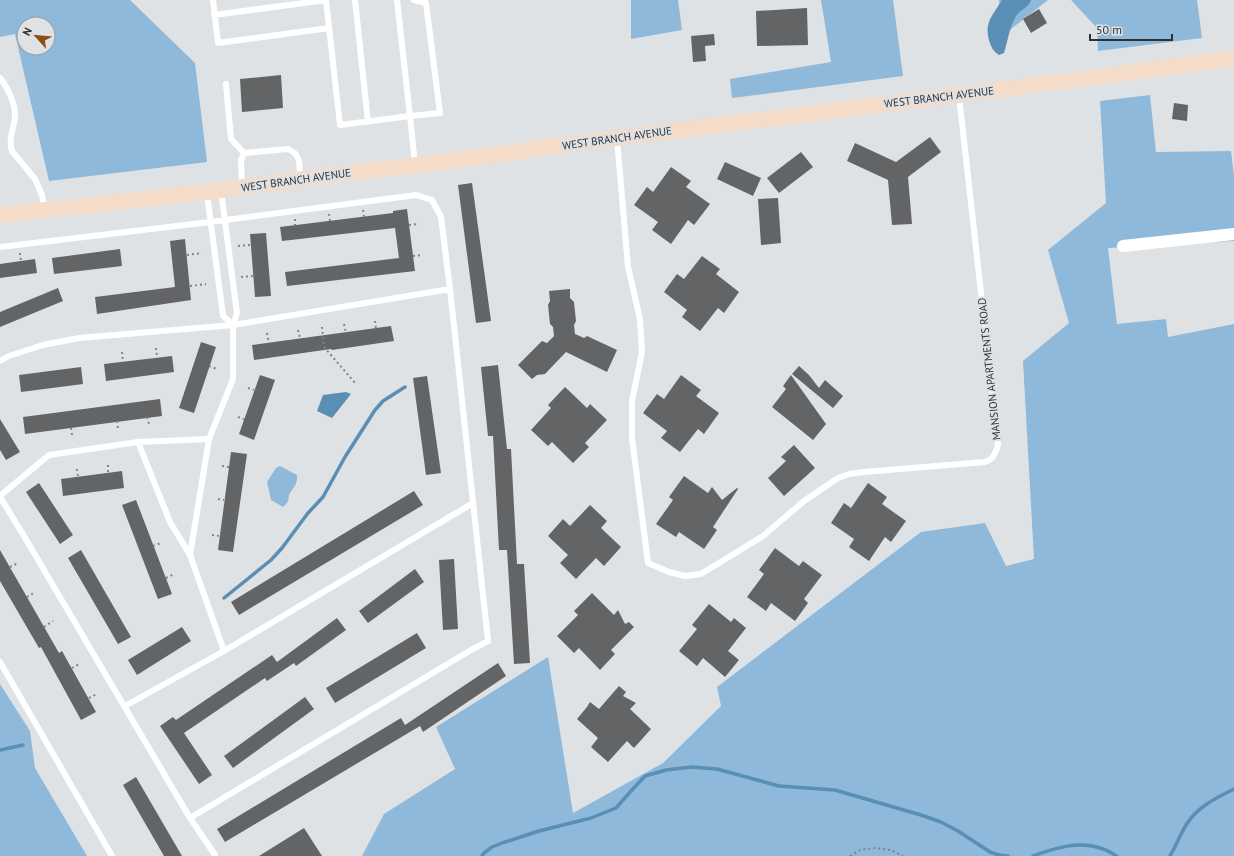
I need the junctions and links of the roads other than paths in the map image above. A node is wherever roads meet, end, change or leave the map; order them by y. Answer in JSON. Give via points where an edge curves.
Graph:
{"nodes":[{"id":1,"x":212,"y":0,"type":"edge"},
{"id":2,"x":326,"y":0,"type":"edge"},
{"id":3,"x":355,"y":0,"type":"edge"},
{"id":4,"x":397,"y":0,"type":"edge"},
{"id":5,"x":414,"y":0,"type":"edge"},
{"id":6,"x":214,"y":15,"type":"junction"},
{"id":7,"x":329,"y":28,"type":"junction"},
{"id":8,"x":1234,"y":58,"type":"edge"},
{"id":9,"x":0,"y":78,"type":"edge"},
{"id":10,"x":226,"y":84,"type":"dead end"},
{"id":11,"x":959,"y":95,"type":"junction"},
{"id":12,"x":410,"y":116,"type":"junction"},
{"id":13,"x":368,"y":122,"type":"junction"},
{"id":14,"x":616,"y":138,"type":"junction"},
{"id":15,"x":244,"y":154,"type":"junction"},
{"id":16,"x":415,"y":165,"type":"junction"},
{"id":17,"x":300,"y":179,"type":"junction"},
{"id":18,"x":243,"y":188,"type":"junction"},
{"id":19,"x":214,"y":192,"type":"junction"},
{"id":20,"x":45,"y":210,"type":"junction"},
{"id":21,"x":0,"y":215,"type":"edge"},
{"id":22,"x":224,"y":220,"type":"junction"},
{"id":23,"x":210,"y":222,"type":"junction"},
{"id":24,"x":1234,"y":234,"type":"edge"},
{"id":25,"x":1124,"y":246,"type":"dead end"},
{"id":26,"x":0,"y":247,"type":"edge"},
{"id":27,"x":450,"y":289,"type":"junction"},
{"id":28,"x":233,"y":325,"type":"junction"},
{"id":29,"x":0,"y":361,"type":"edge"},
{"id":30,"x":209,"y":439,"type":"junction"},
{"id":31,"x":138,"y":442,"type":"junction"},
{"id":32,"x":0,"y":497,"type":"edge"},
{"id":33,"x":473,"y":502,"type":"junction"},
{"id":34,"x":190,"y":555,"type":"junction"},
{"id":35,"x":224,"y":651,"type":"junction"},
{"id":36,"x":0,"y":662,"type":"edge"},
{"id":37,"x":125,"y":706,"type":"junction"},
{"id":38,"x":190,"y":818,"type":"junction"},
{"id":39,"x":215,"y":855,"type":"edge"},
{"id":40,"x":112,"y":856,"type":"edge"}],
"edges":[{"from":1,"to":6,"type":"lane"},
{"from":2,"to":6,"type":"lane"},
{"from":2,"to":7,"type":"lane"},
{"from":3,"to":13,"type":"lane"},
{"from":4,"to":12,"type":"lane"},
{"from":5,"to":12,"type":"lane","via":[[426,3],[440,113]]},
{"from":6,"to":7,"type":"lane","via":[[218,43]]},
{"from":7,"to":13,"type":"lane","via":[[340,125]]},
{"from":8,"to":11,"type":"street","name":"WEST BRANCH AVENUE"},
{"from":9,"to":20,"type":"lane","via":[[14,106],[15,116],[10,140],[12,151],[35,179]]},
{"from":10,"to":15,"type":"lane","via":[[231,139]]},
{"from":11,"to":14,"type":"street","name":"WEST BRANCH AVENUE"},
{"from":11,"to":14,"type":"lane","name":"MANSION APARTMENTS ROAD","via":[[998,445],[995,456],[985,462],[864,472],[838,478],[763,536],[701,574],[685,576],[648,563],[632,438],[632,401],[642,352],[640,318],[628,267]]},
{"from":12,"to":13,"type":"lane"},
{"from":12,"to":16,"type":"lane"},
{"from":14,"to":16,"type":"street","name":"WEST BRANCH AVENUE"},
{"from":15,"to":17,"type":"lane","via":[[288,149],[298,158]]},
{"from":15,"to":18,"type":"lane","via":[[241,160]]},
{"from":16,"to":17,"type":"street","name":"WEST BRANCH AVENUE"},
{"from":17,"to":18,"type":"street","name":"WEST BRANCH AVENUE"},
{"from":18,"to":19,"type":"street","name":"WEST BRANCH AVENUE"},
{"from":19,"to":20,"type":"street","name":"WEST BRANCH AVENUE"},
{"from":19,"to":22,"type":"lane"},
{"from":19,"to":23,"type":"lane"},
{"from":20,"to":21,"type":"street","name":"WEST BRANCH AVENUE"},
{"from":22,"to":23,"type":"lane"},
{"from":22,"to":27,"type":"lane","via":[[416,195],[432,200],[441,217]]},
{"from":22,"to":28,"type":"lane","via":[[236,312]]},
{"from":23,"to":26,"type":"lane"},
{"from":23,"to":28,"type":"lane","via":[[223,316]]},
{"from":24,"to":25,"type":"street"},
{"from":27,"to":28,"type":"lane"},
{"from":27,"to":33,"type":"lane"},
{"from":28,"to":29,"type":"lane","via":[[79,338],[43,344]]},
{"from":28,"to":30,"type":"lane","via":[[233,379]]},
{"from":30,"to":31,"type":"lane"},
{"from":30,"to":34,"type":"lane"},
{"from":31,"to":32,"type":"lane","via":[[49,455]]},
{"from":31,"to":34,"type":"lane","via":[[170,522]]},
{"from":32,"to":37,"type":"lane"},
{"from":33,"to":35,"type":"lane"},
{"from":33,"to":38,"type":"lane","via":[[488,641]]},
{"from":34,"to":35,"type":"lane"},
{"from":35,"to":37,"type":"lane"},
{"from":36,"to":40,"type":"lane"},
{"from":37,"to":38,"type":"lane"},
{"from":38,"to":39,"type":"lane"}]}
